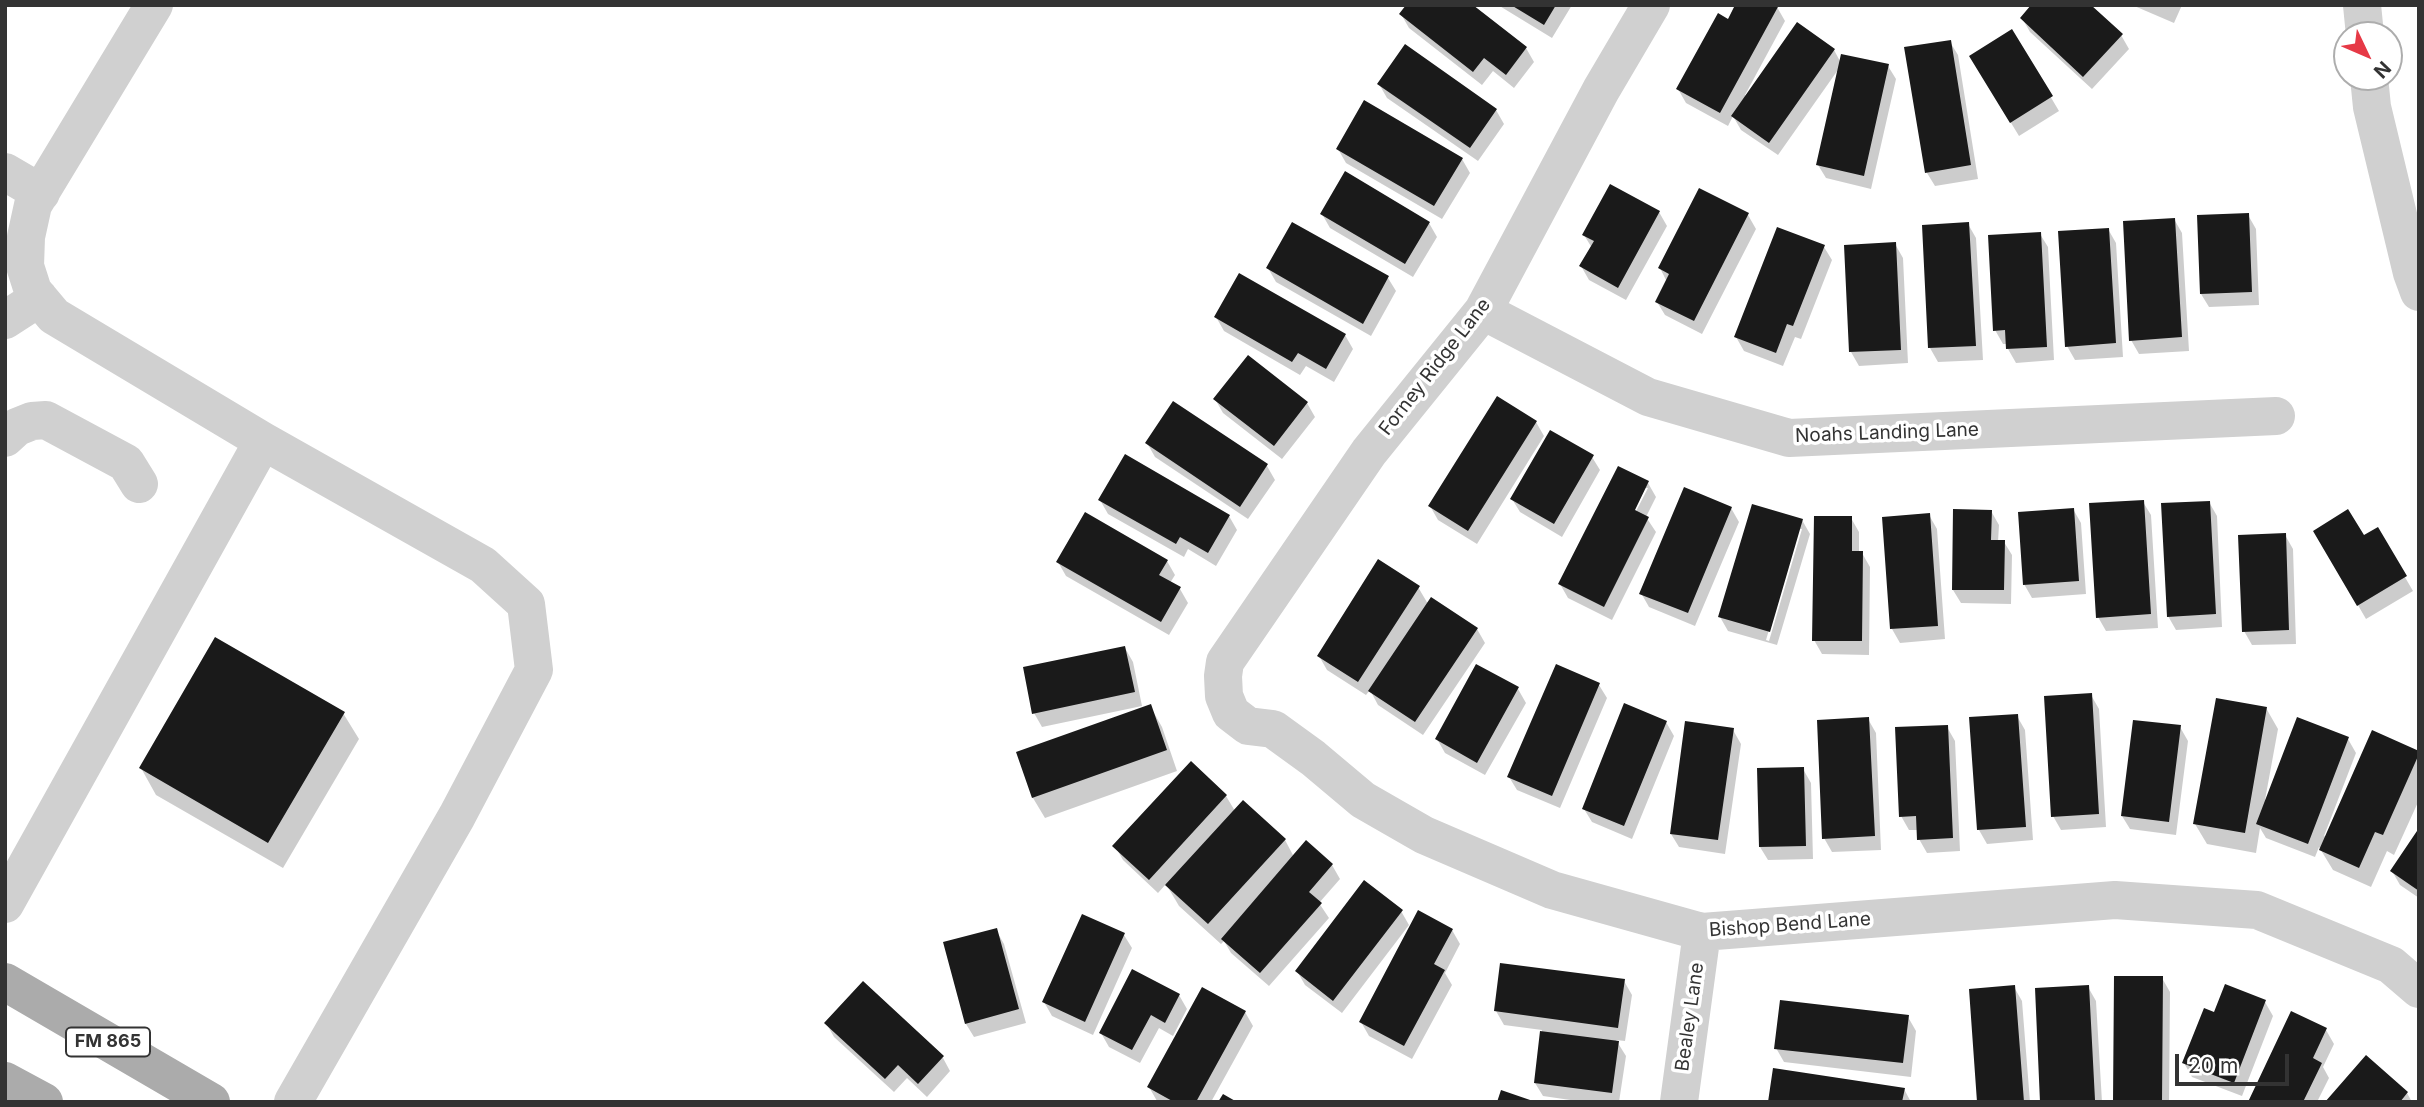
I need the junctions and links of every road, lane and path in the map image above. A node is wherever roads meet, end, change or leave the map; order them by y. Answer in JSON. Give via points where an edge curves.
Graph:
{"nodes":[{"id":1,"x":154,"y":5,"type":"edge"},
{"id":2,"x":1651,"y":5,"type":"edge"},
{"id":3,"x":2370,"y":91,"type":"edge"},
{"id":4,"x":5,"y":172,"type":"edge"},
{"id":5,"x":41,"y":193,"type":"junction"},
{"id":6,"x":2419,"y":292,"type":"edge"},
{"id":7,"x":39,"y":299,"type":"junction"},
{"id":8,"x":1483,"y":311,"type":"junction"},
{"id":9,"x":5,"y":320,"type":"edge"},
{"id":10,"x":2276,"y":416,"type":"dead end"},
{"id":11,"x":5,"y":438,"type":"edge"},
{"id":12,"x":263,"y":441,"type":"junction"},
{"id":13,"x":139,"y":484,"type":"dead end"},
{"id":14,"x":1263,"y":609,"type":"joint"},
{"id":15,"x":5,"y":904,"type":"edge"},
{"id":16,"x":1702,"y":932,"type":"junction"},
{"id":17,"x":5,"y":982,"type":"edge"},
{"id":18,"x":2419,"y":989,"type":"edge"},
{"id":19,"x":5,"y":1081,"type":"edge"},
{"id":20,"x":44,"y":1102,"type":"edge"},
{"id":21,"x":211,"y":1102,"type":"edge"},
{"id":22,"x":293,"y":1102,"type":"edge"},
{"id":23,"x":1679,"y":1102,"type":"edge"}],
"edges":[{"from":1,"to":5,"type":"street"},
{"from":2,"to":8,"type":"street","name":"Forney Ridge Lane"},
{"from":3,"to":6,"type":"street"},
{"from":4,"to":5,"type":"street"},
{"from":5,"to":7,"type":"street","via":[[33,205],[26,237],[26,266]]},
{"from":7,"to":9,"type":"street"},
{"from":7,"to":12,"type":"street","via":[[54,316]]},
{"from":8,"to":10,"type":"street","name":"Noahs Landing Lane","via":[[1648,397],[1789,438]]},
{"from":8,"to":14,"type":"street","name":"Forney Ridge Lane","via":[[1369,452]]},
{"from":11,"to":13,"type":"street","via":[[17,427],[46,420],[126,463]]},
{"from":12,"to":15,"type":"street"},
{"from":12,"to":22,"type":"street","via":[[483,565],[526,604],[534,670],[457,816]]},
{"from":14,"to":16,"type":"street","name":"Bishop Bend Lane","via":[[1225,662],[1223,676],[1231,713],[1248,726],[1273,729],[1363,800],[1424,835],[1552,890]]},
{"from":16,"to":18,"type":"street","name":"Bishop Bend Lane","via":[[2115,900],[2257,910],[2391,965]]},
{"from":16,"to":23,"type":"street","name":"Bealey Lane"},
{"from":17,"to":21,"type":"main road","number":"FM 865"},
{"from":19,"to":20,"type":"main road"}]}
